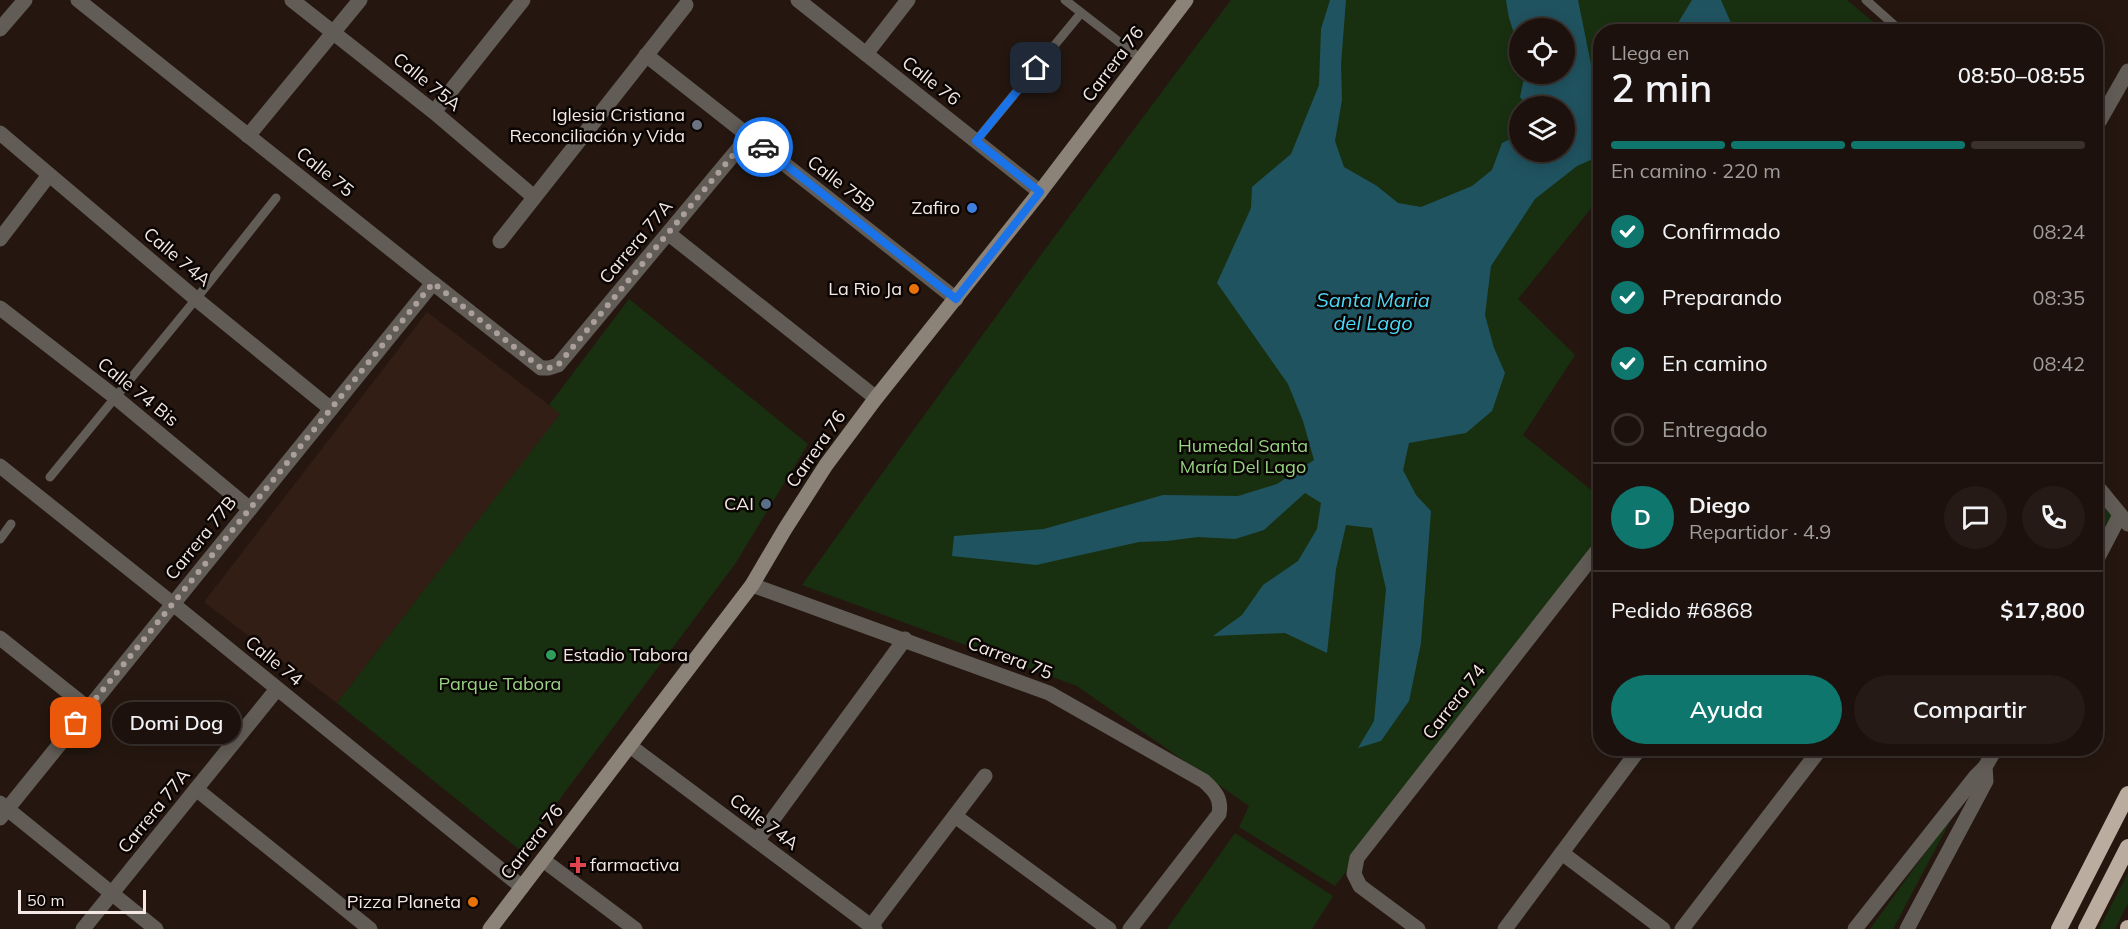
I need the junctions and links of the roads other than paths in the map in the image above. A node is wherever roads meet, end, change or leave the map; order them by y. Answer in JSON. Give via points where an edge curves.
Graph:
{"nodes":[{"id":1,"x":25,"y":0,"type":"edge"},
{"id":2,"x":78,"y":0,"type":"edge"},
{"id":3,"x":292,"y":0,"type":"edge"},
{"id":4,"x":360,"y":0,"type":"edge"},
{"id":5,"x":523,"y":0,"type":"edge"},
{"id":6,"x":798,"y":0,"type":"edge"},
{"id":7,"x":908,"y":0,"type":"edge"},
{"id":8,"x":1065,"y":0,"type":"edge"},
{"id":9,"x":1186,"y":0,"type":"edge"},
{"id":10,"x":1866,"y":0,"type":"edge"},
{"id":11,"x":686,"y":4,"type":"dead end"},
{"id":12,"x":1082,"y":13,"type":"junction"},
{"id":13,"x":1893,"y":24,"type":"edge"},
{"id":14,"x":0,"y":29,"type":"edge"},
{"id":15,"x":335,"y":32,"type":"junction"},
{"id":16,"x":867,"y":54,"type":"junction"},
{"id":17,"x":646,"y":55,"type":"junction"},
{"id":18,"x":1141,"y":59,"type":"junction"},
{"id":19,"x":2128,"y":71,"type":"edge"},
{"id":20,"x":434,"y":112,"type":"junction"},
{"id":21,"x":2103,"y":115,"type":"edge"},
{"id":22,"x":0,"y":133,"type":"edge"},
{"id":23,"x":248,"y":136,"type":"junction"},
{"id":24,"x":749,"y":136,"type":"junction"},
{"id":25,"x":976,"y":141,"type":"junction"},
{"id":26,"x":49,"y":175,"type":"junction"},
{"id":27,"x":1040,"y":192,"type":"junction"},
{"id":28,"x":534,"y":197,"type":"junction"},
{"id":29,"x":276,"y":198,"type":"dead end"},
{"id":30,"x":669,"y":234,"type":"junction"},
{"id":31,"x":0,"y":239,"type":"edge"},
{"id":32,"x":500,"y":241,"type":"dead end"},
{"id":33,"x":433,"y":283,"type":"junction"},
{"id":34,"x":196,"y":299,"type":"junction"},
{"id":35,"x":956,"y":299,"type":"junction"},
{"id":36,"x":0,"y":308,"type":"edge"},
{"id":37,"x":549,"y":368,"type":"joint"},
{"id":38,"x":115,"y":396,"type":"junction"},
{"id":39,"x":876,"y":399,"type":"junction"},
{"id":40,"x":331,"y":409,"type":"junction"},
{"id":41,"x":0,"y":465,"type":"edge"},
{"id":42,"x":50,"y":477,"type":"dead end"},
{"id":43,"x":2103,"y":494,"type":"edge"},
{"id":44,"x":250,"y":509,"type":"junction"},
{"id":45,"x":2124,"y":519,"type":"edge"},
{"id":46,"x":11,"y":524,"type":"dead end"},
{"id":47,"x":0,"y":539,"type":"edge"},
{"id":48,"x":2103,"y":550,"type":"edge"},
{"id":49,"x":1593,"y":556,"type":"edge"},
{"id":50,"x":752,"y":585,"type":"junction"},
{"id":51,"x":173,"y":604,"type":"junction"},
{"id":52,"x":0,"y":638,"type":"edge"},
{"id":53,"x":905,"y":639,"type":"junction"},
{"id":54,"x":277,"y":689,"type":"junction"},
{"id":55,"x":88,"y":708,"type":"junction"},
{"id":56,"x":630,"y":746,"type":"junction"},
{"id":57,"x":1634,"y":756,"type":"edge"},
{"id":58,"x":1815,"y":756,"type":"edge"},
{"id":59,"x":1992,"y":756,"type":"edge"},
{"id":60,"x":1986,"y":767,"type":"junction"},
{"id":61,"x":985,"y":776,"type":"dead end"},
{"id":62,"x":196,"y":789,"type":"junction"},
{"id":63,"x":2128,"y":794,"type":"edge"},
{"id":64,"x":2,"y":810,"type":"edge"},
{"id":65,"x":955,"y":816,"type":"junction"},
{"id":66,"x":757,"y":841,"type":"junction"},
{"id":67,"x":2128,"y":847,"type":"edge"},
{"id":68,"x":1562,"y":853,"type":"junction"},
{"id":69,"x":543,"y":860,"type":"junction"},
{"id":70,"x":522,"y":887,"type":"junction"},
{"id":71,"x":111,"y":894,"type":"junction"},
{"id":72,"x":873,"y":928,"type":"edge"},
{"id":73,"x":83,"y":929,"type":"edge"},
{"id":74,"x":156,"y":929,"type":"edge"},
{"id":75,"x":370,"y":929,"type":"edge"},
{"id":76,"x":490,"y":929,"type":"edge"},
{"id":77,"x":635,"y":929,"type":"edge"},
{"id":78,"x":1109,"y":929,"type":"edge"},
{"id":79,"x":1130,"y":929,"type":"edge"},
{"id":80,"x":1418,"y":929,"type":"edge"},
{"id":81,"x":1505,"y":929,"type":"edge"},
{"id":82,"x":1663,"y":929,"type":"edge"},
{"id":83,"x":1682,"y":929,"type":"edge"},
{"id":84,"x":1855,"y":929,"type":"edge"},
{"id":85,"x":1907,"y":929,"type":"edge"},
{"id":86,"x":2059,"y":929,"type":"edge"},
{"id":87,"x":2086,"y":929,"type":"edge"}],
"edges":[{"from":1,"to":14,"type":"street"},
{"from":2,"to":23,"type":"street","name":"Calle 75"},
{"from":3,"to":15,"type":"street","name":"Calle 75A"},
{"from":4,"to":15,"type":"street"},
{"from":5,"to":20,"type":"street"},
{"from":6,"to":16,"type":"street","name":"Calle 76"},
{"from":7,"to":16,"type":"street"},
{"from":8,"to":12,"type":"lane"},
{"from":9,"to":18,"type":"main road","name":"Carrera 76"},
{"from":10,"to":13,"type":"lane"},
{"from":11,"to":17,"type":"street"},
{"from":12,"to":18,"type":"lane"},
{"from":12,"to":25,"type":"lane"},
{"from":15,"to":20,"type":"street","name":"Calle 75A"},
{"from":15,"to":23,"type":"street"},
{"from":16,"to":25,"type":"street","name":"Calle 76"},
{"from":17,"to":24,"type":"street","name":"Calle 75B"},
{"from":17,"to":28,"type":"street"},
{"from":18,"to":27,"type":"main road","name":"Carrera 76"},
{"from":19,"to":21,"type":"street"},
{"from":20,"to":28,"type":"street","name":"Calle 75A"},
{"from":22,"to":26,"type":"street","name":"Calle 74A"},
{"from":23,"to":33,"type":"street","name":"Calle 75"},
{"from":24,"to":30,"type":"street","name":"Carrera 77A"},
{"from":24,"to":35,"type":"street","name":"Calle 75B"},
{"from":25,"to":27,"type":"street","name":"Calle 76"},
{"from":26,"to":31,"type":"street"},
{"from":26,"to":34,"type":"street","name":"Calle 74A"},
{"from":27,"to":35,"type":"main road","name":"Carrera 76"},
{"from":28,"to":32,"type":"street"},
{"from":29,"to":34,"type":"lane"},
{"from":30,"to":37,"type":"street","name":"Carrera 77A","via":[[558,365]]},
{"from":30,"to":39,"type":"street"},
{"from":33,"to":37,"type":"street","name":"Calle 75","via":[[541,368]]},
{"from":33,"to":40,"type":"street","name":"Carrera 77B"},
{"from":34,"to":38,"type":"lane"},
{"from":34,"to":40,"type":"street","name":"Calle 74A"},
{"from":35,"to":39,"type":"main road","name":"Carrera 76"},
{"from":36,"to":38,"type":"street","name":"Calle 74 Bis"},
{"from":38,"to":42,"type":"lane"},
{"from":38,"to":44,"type":"street","name":"Calle 74 Bis"},
{"from":39,"to":50,"type":"main road","name":"Carrera 76","via":[[826,465]]},
{"from":40,"to":44,"type":"street","name":"Carrera 77B"},
{"from":41,"to":51,"type":"street","name":"Calle 74"},
{"from":43,"to":45,"type":"street"},
{"from":44,"to":51,"type":"street","name":"Carrera 77B"},
{"from":45,"to":48,"type":"street"},
{"from":46,"to":47,"type":"lane"},
{"from":49,"to":80,"type":"street","name":"Carrera 74","via":[[1357,858],[1354,874],[1360,886]]},
{"from":50,"to":53,"type":"street","name":"Carrera 75"},
{"from":50,"to":56,"type":"main road","name":"Carrera 76"},
{"from":51,"to":54,"type":"street","name":"Calle 74"},
{"from":51,"to":55,"type":"street","name":"Carrera 77B"},
{"from":52,"to":55,"type":"street"},
{"from":53,"to":66,"type":"street"},
{"from":53,"to":79,"type":"street","name":"Carrera 75","via":[[1049,693],[1216,792],[1220,814]]},
{"from":54,"to":62,"type":"street","name":"Carrera 77A"},
{"from":54,"to":70,"type":"street","name":"Calle 74"},
{"from":55,"to":64,"type":"street","name":"Carrera 77B"},
{"from":56,"to":66,"type":"street","name":"Calle 74A"},
{"from":56,"to":69,"type":"main road","name":"Carrera 76"},
{"from":57,"to":68,"type":"street"},
{"from":58,"to":83,"type":"street"},
{"from":59,"to":60,"type":"street"},
{"from":60,"to":84,"type":"street"},
{"from":60,"to":85,"type":"street","via":[[1986,781]]},
{"from":61,"to":65,"type":"street"},
{"from":62,"to":71,"type":"street","name":"Carrera 77A"},
{"from":62,"to":75,"type":"street"},
{"from":63,"to":86,"type":"highway"},
{"from":64,"to":71,"type":"street"},
{"from":65,"to":72,"type":"street"},
{"from":65,"to":78,"type":"street"},
{"from":66,"to":72,"type":"street","name":"Calle 74A"},
{"from":67,"to":87,"type":"highway"},
{"from":68,"to":81,"type":"street"},
{"from":68,"to":82,"type":"street"},
{"from":69,"to":70,"type":"main road","name":"Carrera 76"},
{"from":69,"to":77,"type":"street"},
{"from":70,"to":76,"type":"main road","name":"Carrera 76"},
{"from":71,"to":73,"type":"street","name":"Carrera 77A"},
{"from":71,"to":74,"type":"street"}]}
